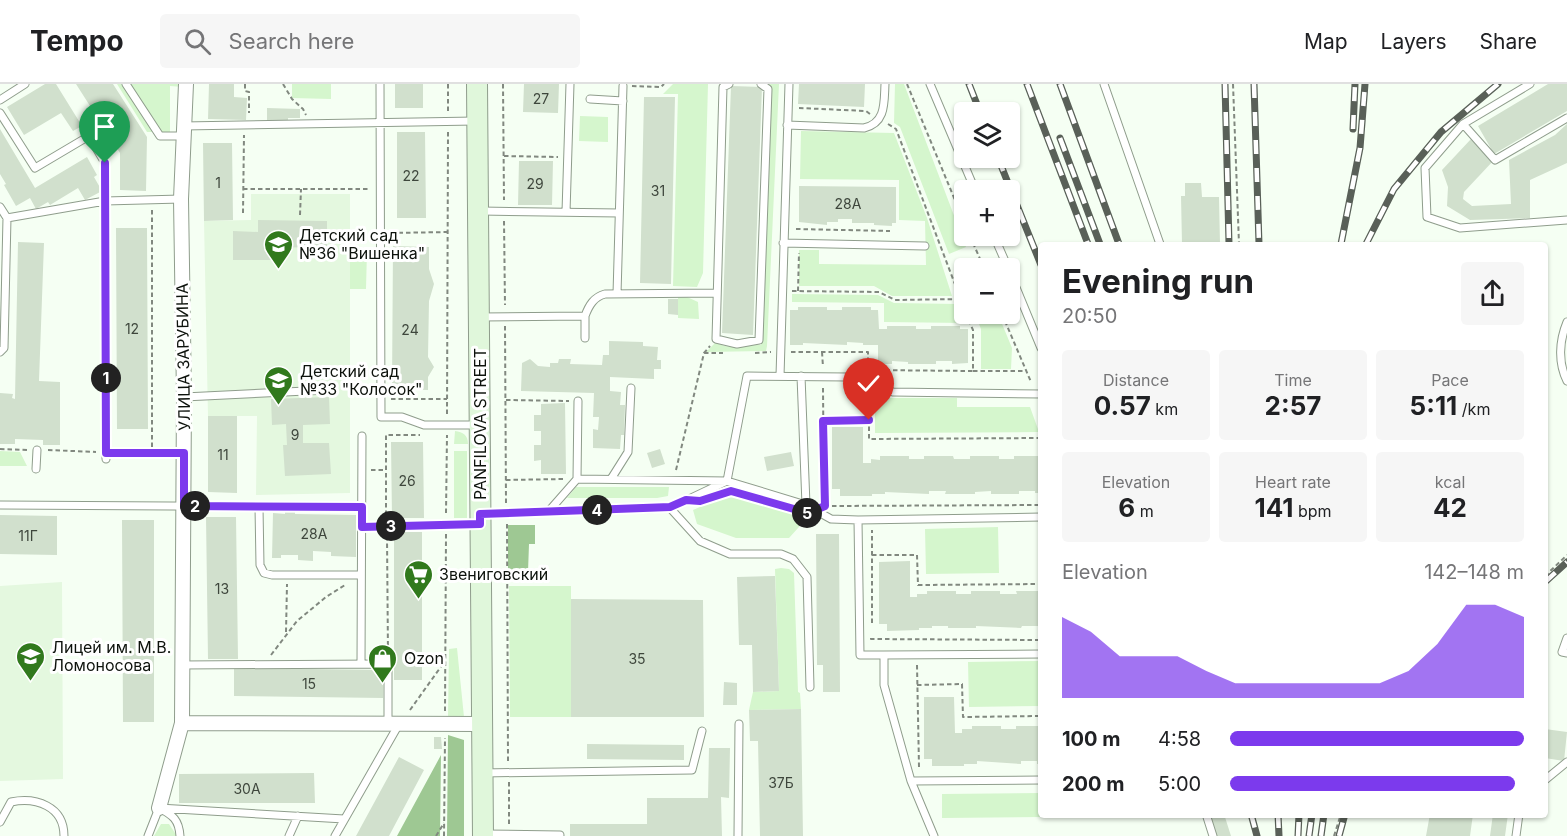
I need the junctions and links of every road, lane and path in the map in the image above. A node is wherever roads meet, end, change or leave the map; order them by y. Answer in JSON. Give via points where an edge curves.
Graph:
{"nodes":[{"id":1,"x":25,"y":84,"type":"edge"},
{"id":2,"x":126,"y":84,"type":"edge"},
{"id":3,"x":186,"y":84,"type":"edge"},
{"id":4,"x":245,"y":84,"type":"edge"},
{"id":5,"x":283,"y":84,"type":"edge"},
{"id":6,"x":380,"y":84,"type":"edge"},
{"id":7,"x":448,"y":84,"type":"edge"},
{"id":8,"x":477,"y":84,"type":"edge"},
{"id":9,"x":503,"y":84,"type":"edge"},
{"id":10,"x":570,"y":84,"type":"edge"},
{"id":11,"x":664,"y":84,"type":"edge"},
{"id":12,"x":729,"y":84,"type":"edge"},
{"id":13,"x":761,"y":84,"type":"edge"},
{"id":14,"x":789,"y":84,"type":"edge"},
{"id":15,"x":885,"y":84,"type":"edge"},
{"id":16,"x":907,"y":84,"type":"edge"},
{"id":17,"x":930,"y":84,"type":"edge"},
{"id":18,"x":1104,"y":84,"type":"edge"},
{"id":19,"x":1233,"y":84,"type":"edge"},
{"id":20,"x":1530,"y":84,"type":"edge"},
{"id":21,"x":623,"y":86,"type":"dead end"},
{"id":22,"x":632,"y":86,"type":"dead end"},
{"id":23,"x":590,"y":99,"type":"dead end"},
{"id":24,"x":0,"y":100,"type":"edge"},
{"id":25,"x":622,"y":101,"type":"junction"},
{"id":26,"x":794,"y":108,"type":"dead end"},
{"id":27,"x":866,"y":111,"type":"dead end"},
{"id":28,"x":0,"y":113,"type":"edge"},
{"id":29,"x":1567,"y":118,"type":"edge"},
{"id":30,"x":477,"y":121,"type":"junction"},
{"id":31,"x":448,"y":122,"type":"junction"},
{"id":32,"x":380,"y":123,"type":"junction"},
{"id":33,"x":311,"y":124,"type":"junction"},
{"id":34,"x":1463,"y":124,"type":"junction"},
{"id":35,"x":246,"y":125,"type":"junction"},
{"id":36,"x":787,"y":125,"type":"junction"},
{"id":37,"x":896,"y":129,"type":"dead end"},
{"id":38,"x":183,"y":131,"type":"junction"},
{"id":39,"x":504,"y":156,"type":"junction"},
{"id":40,"x":568,"y":157,"type":"junction"},
{"id":41,"x":971,"y":180,"type":"edge"},
{"id":42,"x":243,"y":189,"type":"junction"},
{"id":43,"x":301,"y":189,"type":"junction"},
{"id":44,"x":380,"y":189,"type":"junction"},
{"id":45,"x":954,"y":198,"type":"edge"},
{"id":46,"x":181,"y":199,"type":"junction"},
{"id":47,"x":152,"y":200,"type":"junction"},
{"id":48,"x":105,"y":201,"type":"junction"},
{"id":49,"x":0,"y":207,"type":"edge"},
{"id":50,"x":504,"y":211,"type":"junction"},
{"id":51,"x":478,"y":212,"type":"junction"},
{"id":52,"x":566,"y":212,"type":"junction"},
{"id":53,"x":243,"y":213,"type":"dead end"},
{"id":54,"x":619,"y":213,"type":"junction"},
{"id":55,"x":300,"y":215,"type":"dead end"},
{"id":56,"x":7,"y":218,"type":"junction"},
{"id":57,"x":1567,"y":220,"type":"edge"},
{"id":58,"x":790,"y":229,"type":"dead end"},
{"id":59,"x":799,"y":229,"type":"junction"},
{"id":60,"x":890,"y":231,"type":"dead end"},
{"id":61,"x":448,"y":232,"type":"junction"},
{"id":62,"x":388,"y":239,"type":"dead end"},
{"id":63,"x":1159,"y":242,"type":"edge"},
{"id":64,"x":1239,"y":242,"type":"edge"},
{"id":65,"x":783,"y":243,"type":"junction"},
{"id":66,"x":799,"y":243,"type":"junction"},
{"id":67,"x":925,"y":246,"type":"dead end"},
{"id":68,"x":3,"y":270,"type":"edge"},
{"id":69,"x":954,"y":276,"type":"edge"},
{"id":70,"x":788,"y":291,"type":"dead end"},
{"id":71,"x":798,"y":291,"type":"junction"},
{"id":72,"x":617,"y":294,"type":"junction"},
{"id":73,"x":716,"y":294,"type":"junction"},
{"id":74,"x":1020,"y":297,"type":"edge"},
{"id":75,"x":954,"y":299,"type":"edge"},
{"id":76,"x":585,"y":316,"type":"junction"},
{"id":77,"x":479,"y":317,"type":"junction"},
{"id":78,"x":505,"y":317,"type":"junction"},
{"id":79,"x":1567,"y":322,"type":"edge"},
{"id":80,"x":970,"y":324,"type":"edge"},
{"id":81,"x":1006,"y":324,"type":"edge"},
{"id":82,"x":585,"y":338,"type":"dead end"},
{"id":83,"x":1038,"y":341,"type":"edge"},
{"id":84,"x":0,"y":352,"type":"edge"},
{"id":85,"x":780,"y":352,"type":"junction"},
{"id":86,"x":822,"y":352,"type":"junction"},
{"id":87,"x":726,"y":353,"type":"dead end"},
{"id":88,"x":747,"y":353,"type":"dead end"},
{"id":89,"x":973,"y":371,"type":"junction"},
{"id":90,"x":1026,"y":371,"type":"junction"},
{"id":91,"x":780,"y":376,"type":"junction"},
{"id":92,"x":801,"y":376,"type":"junction"},
{"id":93,"x":823,"y":377,"type":"junction"},
{"id":94,"x":1567,"y":381,"type":"edge"},
{"id":95,"x":631,"y":388,"type":"dead end"},
{"id":96,"x":327,"y":390,"type":"dead end"},
{"id":97,"x":1038,"y":394,"type":"edge"},
{"id":98,"x":184,"y":397,"type":"junction"},
{"id":99,"x":387,"y":399,"type":"dead end"},
{"id":100,"x":447,"y":399,"type":"junction"},
{"id":101,"x":506,"y":400,"type":"junction"},
{"id":102,"x":578,"y":401,"type":"joint"},
{"id":103,"x":823,"y":421,"type":"junction"},
{"id":104,"x":480,"y":424,"type":"junction"},
{"id":105,"x":447,"y":425,"type":"junction"},
{"id":106,"x":426,"y":435,"type":"dead end"},
{"id":107,"x":362,"y":436,"type":"dead end"},
{"id":108,"x":1038,"y":438,"type":"edge"},
{"id":109,"x":0,"y":449,"type":"edge"},
{"id":110,"x":37,"y":450,"type":"junction"},
{"id":111,"x":152,"y":453,"type":"junction"},
{"id":112,"x":184,"y":453,"type":"junction"},
{"id":113,"x":106,"y":456,"type":"junction"},
{"id":114,"x":36,"y":469,"type":"dead end"},
{"id":115,"x":577,"y":479,"type":"junction"},
{"id":116,"x":611,"y":479,"type":"junction"},
{"id":117,"x":506,"y":480,"type":"junction"},
{"id":118,"x":674,"y":480,"type":"junction"},
{"id":119,"x":727,"y":481,"type":"junction"},
{"id":120,"x":806,"y":504,"type":"junction"},
{"id":121,"x":0,"y":505,"type":"edge"},
{"id":122,"x":1038,"y":505,"type":"edge"},
{"id":123,"x":184,"y":506,"type":"junction"},
{"id":124,"x":259,"y":507,"type":"junction"},
{"id":125,"x":362,"y":507,"type":"junction"},
{"id":126,"x":670,"y":507,"type":"junction"},
{"id":127,"x":548,"y":512,"type":"junction"},
{"id":128,"x":507,"y":514,"type":"junction"},
{"id":129,"x":1038,"y":517,"type":"edge"},
{"id":130,"x":480,"y":519,"type":"junction"},
{"id":131,"x":858,"y":520,"type":"junction"},
{"id":132,"x":446,"y":525,"type":"junction"},
{"id":133,"x":387,"y":526,"type":"junction"},
{"id":134,"x":362,"y":527,"type":"junction"},
{"id":135,"x":1567,"y":555,"type":"edge"},
{"id":136,"x":1548,"y":573,"type":"edge"},
{"id":137,"x":288,"y":575,"type":"junction"},
{"id":138,"x":362,"y":575,"type":"junction"},
{"id":139,"x":1038,"y":584,"type":"edge"},
{"id":140,"x":286,"y":634,"type":"junction"},
{"id":141,"x":1567,"y":638,"type":"edge"},
{"id":142,"x":1038,"y":640,"type":"edge"},
{"id":143,"x":1567,"y":653,"type":"edge"},
{"id":144,"x":1038,"y":654,"type":"edge"},
{"id":145,"x":884,"y":655,"type":"junction"},
{"id":146,"x":445,"y":661,"type":"junction"},
{"id":147,"x":265,"y":664,"type":"junction"},
{"id":148,"x":361,"y":664,"type":"junction"},
{"id":149,"x":182,"y":665,"type":"junction"},
{"id":150,"x":388,"y":670,"type":"junction"},
{"id":151,"x":810,"y":687,"type":"dead end"},
{"id":152,"x":1038,"y":716,"type":"edge"},
{"id":153,"x":182,"y":723,"type":"junction"},
{"id":154,"x":394,"y":724,"type":"junction"},
{"id":155,"x":482,"y":724,"type":"junction"},
{"id":156,"x":739,"y":724,"type":"dead end"},
{"id":157,"x":445,"y":730,"type":"junction"},
{"id":158,"x":702,"y":731,"type":"dead end"},
{"id":159,"x":1567,"y":762,"type":"edge"},
{"id":160,"x":919,"y":771,"type":"dead end"},
{"id":161,"x":508,"y":772,"type":"junction"},
{"id":162,"x":482,"y":773,"type":"junction"},
{"id":163,"x":1548,"y":778,"type":"edge"},
{"id":164,"x":1038,"y":780,"type":"edge"},
{"id":165,"x":911,"y":781,"type":"junction"},
{"id":166,"x":159,"y":808,"type":"junction"},
{"id":167,"x":298,"y":816,"type":"junction"},
{"id":168,"x":1207,"y":818,"type":"edge"},
{"id":169,"x":1340,"y":818,"type":"edge"},
{"id":170,"x":1518,"y":818,"type":"edge"},
{"id":171,"x":344,"y":819,"type":"junction"},
{"id":172,"x":0,"y":822,"type":"edge"},
{"id":173,"x":444,"y":823,"type":"junction"},
{"id":174,"x":509,"y":834,"type":"junction"},
{"id":175,"x":483,"y":835,"type":"edge"},
{"id":176,"x":560,"y":835,"type":"edge"},
{"id":177,"x":64,"y":836,"type":"edge"},
{"id":178,"x":148,"y":836,"type":"edge"},
{"id":179,"x":180,"y":836,"type":"edge"},
{"id":180,"x":289,"y":836,"type":"edge"},
{"id":181,"x":335,"y":836,"type":"edge"},
{"id":182,"x":436,"y":836,"type":"edge"},
{"id":183,"x":444,"y":836,"type":"edge"},
{"id":184,"x":738,"y":836,"type":"edge"},
{"id":185,"x":934,"y":836,"type":"edge"},
{"id":186,"x":1213,"y":836,"type":"edge"},
{"id":187,"x":1334,"y":836,"type":"edge"},
{"id":188,"x":1516,"y":836,"type":"edge"}],
"edges":[{"from":1,"to":24,"type":"lane"},
{"from":2,"to":38,"type":"lane","via":[[160,136]]},
{"from":3,"to":38,"type":"street","name":"УЛИЦА ЗАРУБИНА"},
{"from":4,"to":35,"type":"path","via":[[244,92],[249,92]]},
{"from":5,"to":33,"type":"path"},
{"from":6,"to":32,"type":"lane"},
{"from":7,"to":31,"type":"path"},
{"from":8,"to":30,"type":"main road","name":"PANFILOVA STREET"},
{"from":9,"to":39,"type":"path"},
{"from":10,"to":40,"type":"lane"},
{"from":11,"to":22,"type":"path"},
{"from":12,"to":73,"type":"lane","via":[[723,87]]},
{"from":13,"to":73,"type":"lane","via":[[768,89],[759,340],[736,344],[716,339]]},
{"from":14,"to":36,"type":"lane"},
{"from":15,"to":36,"type":"lane","via":[[884,111],[870,127]]},
{"from":16,"to":45,"type":"path"},
{"from":17,"to":41,"type":"lane"},
{"from":18,"to":63,"type":"lane"},
{"from":19,"to":64,"type":"path"},
{"from":20,"to":34,"type":"lane"},
{"from":21,"to":25,"type":"lane"},
{"from":23,"to":25,"type":"lane"},
{"from":25,"to":54,"type":"lane"},
{"from":26,"to":27,"type":"path"},
{"from":28,"to":48,"type":"lane","via":[[35,168],[89,136],[105,163]]},
{"from":29,"to":34,"type":"lane","via":[[1495,160]]},
{"from":30,"to":31,"type":"lane"},
{"from":30,"to":51,"type":"main road","name":"PANFILOVA STREET"},
{"from":31,"to":32,"type":"lane"},
{"from":31,"to":61,"type":"path"},
{"from":32,"to":33,"type":"lane"},
{"from":32,"to":44,"type":"lane"},
{"from":33,"to":35,"type":"lane"},
{"from":34,"to":57,"type":"lane","via":[[1425,168],[1427,217],[1460,228]]},
{"from":35,"to":38,"type":"lane"},
{"from":35,"to":42,"type":"path"},
{"from":36,"to":65,"type":"lane"},
{"from":37,"to":69,"type":"path"},
{"from":38,"to":46,"type":"street","name":"УЛИЦА ЗАРУБИНА"},
{"from":39,"to":40,"type":"path"},
{"from":39,"to":50,"type":"path"},
{"from":40,"to":52,"type":"lane"},
{"from":42,"to":43,"type":"path"},
{"from":42,"to":53,"type":"path"},
{"from":43,"to":44,"type":"path"},
{"from":43,"to":55,"type":"path"},
{"from":44,"to":105,"type":"lane","via":[[381,417]]},
{"from":46,"to":47,"type":"lane"},
{"from":46,"to":98,"type":"street","name":"УЛИЦА ЗАРУБИНА"},
{"from":47,"to":48,"type":"lane"},
{"from":47,"to":111,"type":"path"},
{"from":48,"to":56,"type":"lane"},
{"from":48,"to":113,"type":"lane"},
{"from":49,"to":56,"type":"lane"},
{"from":50,"to":51,"type":"lane"},
{"from":50,"to":52,"type":"lane"},
{"from":50,"to":78,"type":"path"},
{"from":51,"to":77,"type":"main road","name":"PANFILOVA STREET"},
{"from":52,"to":54,"type":"lane"},
{"from":54,"to":72,"type":"lane"},
{"from":56,"to":68,"type":"lane"},
{"from":58,"to":59,"type":"path"},
{"from":59,"to":60,"type":"path"},
{"from":59,"to":66,"type":"path"},
{"from":61,"to":62,"type":"path","via":[[388,232]]},
{"from":61,"to":100,"type":"path"},
{"from":65,"to":66,"type":"lane"},
{"from":65,"to":85,"type":"lane"},
{"from":66,"to":67,"type":"lane"},
{"from":66,"to":71,"type":"path"},
{"from":68,"to":84,"type":"lane","via":[[4,348]]},
{"from":70,"to":71,"type":"path"},
{"from":71,"to":75,"type":"path","via":[[879,292],[895,300]]},
{"from":72,"to":73,"type":"lane"},
{"from":72,"to":76,"type":"lane","via":[[598,296]]},
{"from":74,"to":83,"type":"lane"},
{"from":76,"to":78,"type":"lane"},
{"from":76,"to":82,"type":"lane"},
{"from":77,"to":78,"type":"lane"},
{"from":77,"to":104,"type":"main road","name":"PANFILOVA STREET"},
{"from":78,"to":101,"type":"path"},
{"from":79,"to":94,"type":"lane","via":[[1562,335],[1561,369]]},
{"from":80,"to":89,"type":"path"},
{"from":81,"to":90,"type":"path"},
{"from":85,"to":86,"type":"path"},
{"from":85,"to":88,"type":"path"},
{"from":85,"to":91,"type":"lane"},
{"from":86,"to":89,"type":"path","via":[[868,352],[868,370]]},
{"from":86,"to":93,"type":"path"},
{"from":87,"to":118,"type":"path","via":[[704,353]]},
{"from":89,"to":90,"type":"path"},
{"from":90,"to":97,"type":"path"},
{"from":91,"to":92,"type":"lane"},
{"from":91,"to":119,"type":"lane","via":[[747,376]]},
{"from":92,"to":93,"type":"lane"},
{"from":92,"to":120,"type":"lane"},
{"from":93,"to":97,"type":"lane","via":[[848,377],[893,392]]},
{"from":93,"to":103,"type":"path"},
{"from":95,"to":116,"type":"lane","via":[[628,452]]},
{"from":96,"to":98,"type":"lane"},
{"from":98,"to":112,"type":"street","name":"УЛИЦА ЗАРУБИНА"},
{"from":99,"to":100,"type":"path"},
{"from":100,"to":105,"type":"path"},
{"from":101,"to":102,"type":"path"},
{"from":101,"to":117,"type":"path"},
{"from":102,"to":115,"type":"lane"},
{"from":103,"to":108,"type":"path","via":[[869,420],[869,439]]},
{"from":103,"to":122,"type":"path","via":[[825,506]]},
{"from":104,"to":105,"type":"lane"},
{"from":104,"to":130,"type":"main road","name":"PANFILOVA STREET"},
{"from":105,"to":132,"type":"path"},
{"from":106,"to":133,"type":"path","via":[[386,435]]},
{"from":107,"to":125,"type":"lane"},
{"from":109,"to":110,"type":"path"},
{"from":110,"to":113,"type":"path"},
{"from":110,"to":114,"type":"lane"},
{"from":111,"to":112,"type":"path"},
{"from":111,"to":113,"type":"path"},
{"from":112,"to":123,"type":"street","name":"УЛИЦА ЗАРУБИНА"},
{"from":115,"to":116,"type":"lane"},
{"from":115,"to":117,"type":"path"},
{"from":115,"to":127,"type":"lane"},
{"from":116,"to":118,"type":"lane"},
{"from":117,"to":128,"type":"path"},
{"from":118,"to":119,"type":"lane"},
{"from":119,"to":120,"type":"lane"},
{"from":119,"to":126,"type":"lane"},
{"from":120,"to":131,"type":"lane","via":[[831,519]]},
{"from":121,"to":123,"type":"lane"},
{"from":123,"to":124,"type":"lane"},
{"from":123,"to":149,"type":"street","name":"УЛИЦА ЗАРУБИНА"},
{"from":124,"to":125,"type":"lane"},
{"from":124,"to":137,"type":"lane","via":[[260,565],[264,573]]},
{"from":125,"to":134,"type":"lane"},
{"from":126,"to":127,"type":"lane"},
{"from":126,"to":151,"type":"lane","via":[[700,541],[730,554],[781,554],[793,558],[807,577]]},
{"from":127,"to":128,"type":"lane"},
{"from":128,"to":130,"type":"lane"},
{"from":128,"to":161,"type":"path"},
{"from":129,"to":131,"type":"lane"},
{"from":130,"to":132,"type":"lane"},
{"from":130,"to":155,"type":"main road","name":"PANFILOVA STREET"},
{"from":131,"to":145,"type":"lane","via":[[860,655]]},
{"from":132,"to":133,"type":"lane"},
{"from":132,"to":146,"type":"path"},
{"from":133,"to":134,"type":"lane"},
{"from":133,"to":150,"type":"path"},
{"from":134,"to":138,"type":"lane"},
{"from":135,"to":136,"type":"path"},
{"from":137,"to":138,"type":"lane"},
{"from":137,"to":140,"type":"path"},
{"from":138,"to":140,"type":"path","via":[[326,597]]},
{"from":138,"to":148,"type":"lane"},
{"from":139,"to":142,"type":"path","via":[[918,585],[917,555],[872,555],[871,639]]},
{"from":140,"to":147,"type":"path"},
{"from":141,"to":143,"type":"lane","via":[[1562,652]]},
{"from":144,"to":145,"type":"lane"},
{"from":145,"to":165,"type":"lane","via":[[884,685]]},
{"from":146,"to":154,"type":"path"},
{"from":146,"to":157,"type":"path"},
{"from":147,"to":148,"type":"lane"},
{"from":147,"to":149,"type":"lane"},
{"from":148,"to":150,"type":"lane","via":[[379,664]]},
{"from":149,"to":153,"type":"street","name":"УЛИЦА ЗАРУБИНА"},
{"from":150,"to":154,"type":"lane"},
{"from":152,"to":160,"type":"path","via":[[963,717],[962,684],[917,685]]},
{"from":153,"to":154,"type":"street"},
{"from":153,"to":166,"type":"street","name":"УЛИЦА ЗАРУБИНА"},
{"from":154,"to":157,"type":"street"},
{"from":154,"to":171,"type":"lane"},
{"from":155,"to":157,"type":"street"},
{"from":155,"to":162,"type":"main road","name":"PANFILOVA STREET"},
{"from":156,"to":184,"type":"lane"},
{"from":157,"to":173,"type":"path"},
{"from":158,"to":161,"type":"lane","via":[[692,770]]},
{"from":159,"to":163,"type":"lane"},
{"from":161,"to":162,"type":"lane"},
{"from":161,"to":174,"type":"path"},
{"from":162,"to":175,"type":"main road","name":"PANFILOVA STREET"},
{"from":164,"to":165,"type":"lane"},
{"from":165,"to":185,"type":"lane"},
{"from":166,"to":167,"type":"lane"},
{"from":166,"to":178,"type":"lane"},
{"from":166,"to":179,"type":"lane","via":[[178,822]]},
{"from":167,"to":171,"type":"lane"},
{"from":167,"to":180,"type":"lane"},
{"from":168,"to":186,"type":"lane"},
{"from":169,"to":187,"type":"path"},
{"from":170,"to":188,"type":"lane"},
{"from":171,"to":181,"type":"lane"},
{"from":172,"to":177,"type":"lane","via":[[11,802],[38,801],[56,814]]},
{"from":173,"to":182,"type":"path"},
{"from":173,"to":183,"type":"path"},
{"from":174,"to":175,"type":"lane"},
{"from":174,"to":176,"type":"lane"}]}
